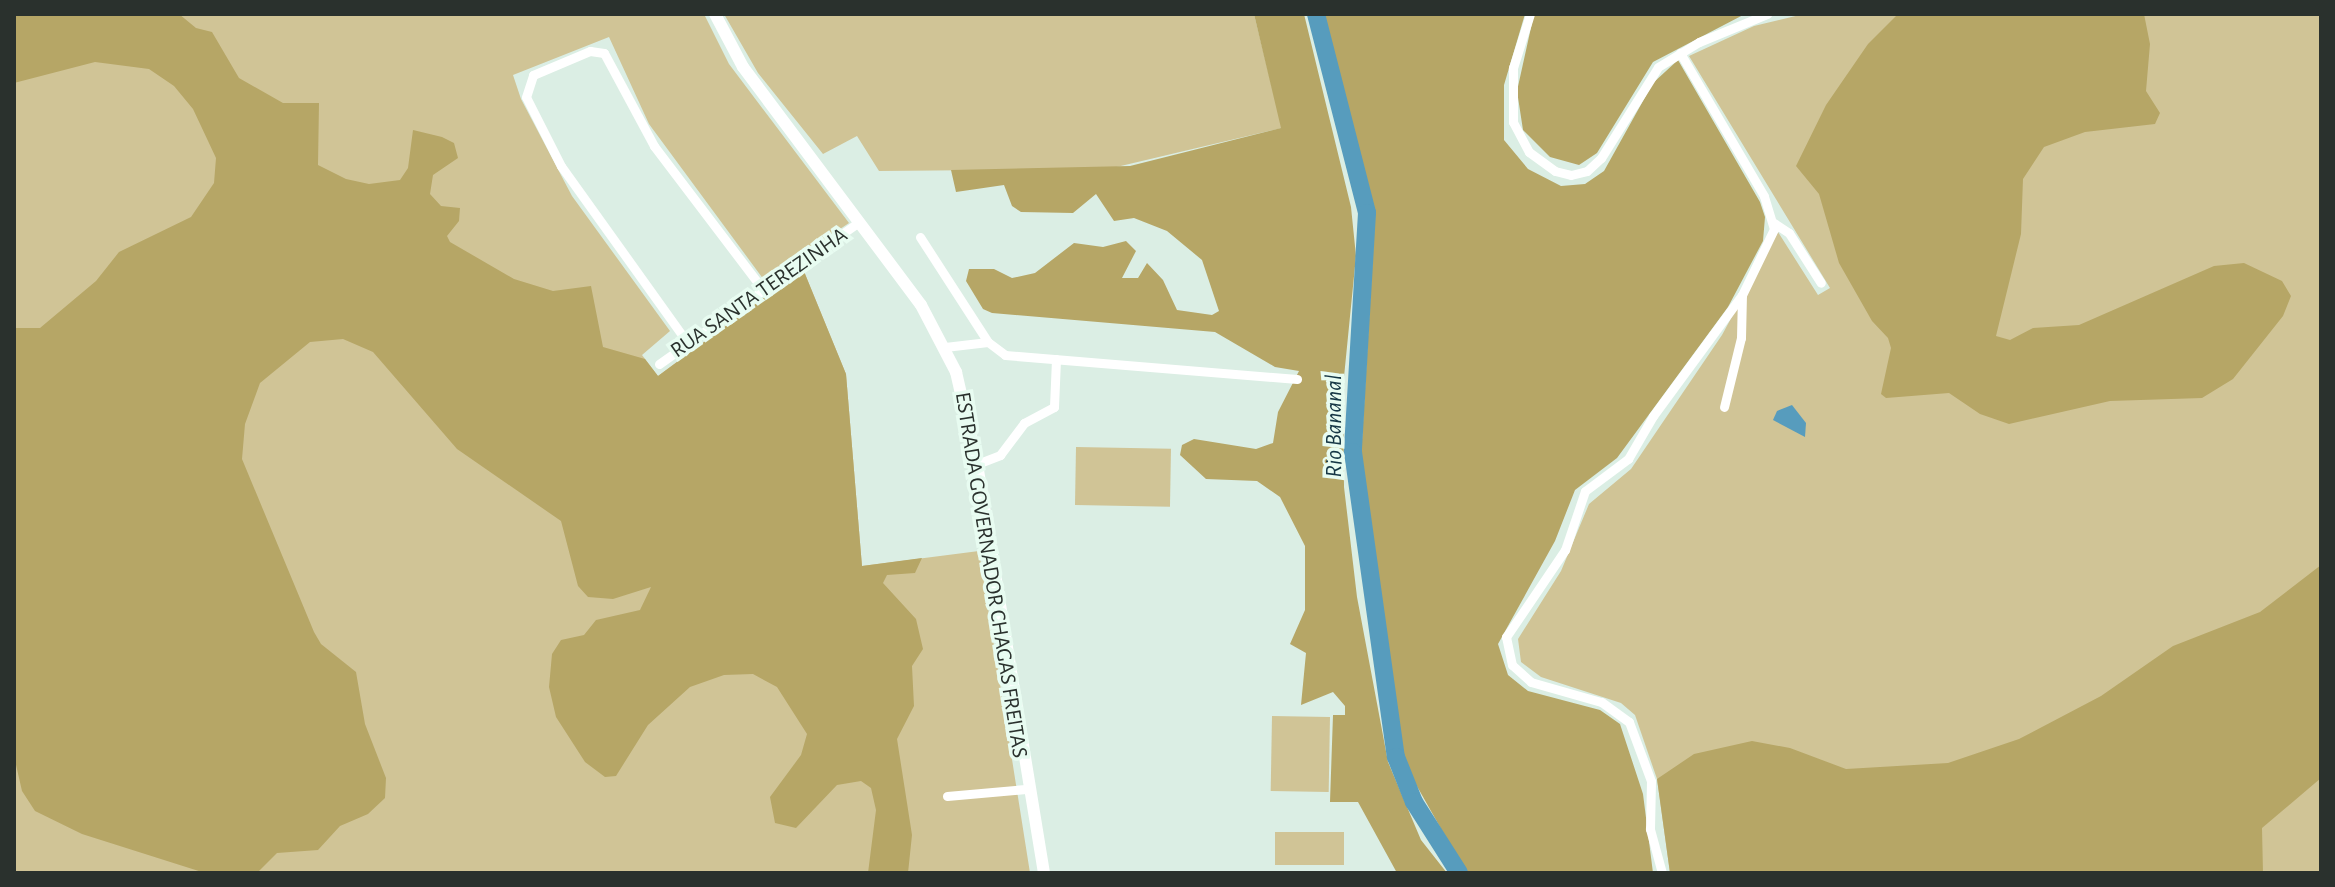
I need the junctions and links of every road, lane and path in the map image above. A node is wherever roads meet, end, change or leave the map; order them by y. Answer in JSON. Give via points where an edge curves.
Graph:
{"nodes":[{"id":1,"x":715,"y":14,"type":"edge"},
{"id":2,"x":1530,"y":14,"type":"edge"},
{"id":3,"x":1767,"y":14,"type":"edge"},
{"id":4,"x":1680,"y":53,"type":"junction"},
{"id":5,"x":859,"y":222,"type":"junction"},
{"id":6,"x":1774,"y":223,"type":"junction"},
{"id":7,"x":920,"y":237,"type":"dead end"},
{"id":8,"x":1821,"y":283,"type":"dead end"},
{"id":9,"x":761,"y":287,"type":"junction"},
{"id":10,"x":1742,"y":295,"type":"junction"},
{"id":11,"x":687,"y":342,"type":"junction"},
{"id":12,"x":988,"y":342,"type":"junction"},
{"id":13,"x":945,"y":347,"type":"junction"},
{"id":14,"x":1056,"y":359,"type":"junction"},
{"id":15,"x":659,"y":364,"type":"dead end"},
{"id":16,"x":1297,"y":379,"type":"dead end"},
{"id":17,"x":1724,"y":407,"type":"dead end"},
{"id":18,"x":977,"y":464,"type":"junction"},
{"id":19,"x":1026,"y":789,"type":"junction"},
{"id":20,"x":947,"y":796,"type":"dead end"},
{"id":21,"x":1044,"y":873,"type":"edge"},
{"id":22,"x":1662,"y":873,"type":"edge"}],
"edges":[{"from":1,"to":5,"type":"main road","name":"ESTRADA GOVERNADOR CHAGAS FREITAS","via":[[743,67]]},
{"from":2,"to":4,"type":"street","via":[[1513,68],[1513,122],[1529,152],[1563,174],[1587,171],[1601,158],[1650,75]]},
{"from":3,"to":4,"type":"street"},
{"from":4,"to":6,"type":"street"},
{"from":5,"to":9,"type":"street","name":"RUA SANTA TEREZINHA"},
{"from":5,"to":13,"type":"main road","name":"ESTRADA GOVERNADOR CHAGAS FREITAS"},
{"from":6,"to":8,"type":"street","via":[[1789,233]]},
{"from":6,"to":10,"type":"street"},
{"from":7,"to":12,"type":"street"},
{"from":9,"to":11,"type":"street","name":"RUA SANTA TEREZINHA"},
{"from":9,"to":11,"type":"street","via":[[654,146],[604,53],[590,51],[533,75],[524,89],[561,166]]},
{"from":10,"to":17,"type":"street","via":[[1741,338]]},
{"from":10,"to":22,"type":"street","via":[[1653,416],[1628,459],[1585,491],[1565,550],[1506,637],[1512,665],[1531,682],[1601,702],[1629,722],[1651,781],[1650,829]]},
{"from":11,"to":15,"type":"street","name":"RUA SANTA TEREZINHA"},
{"from":12,"to":13,"type":"street"},
{"from":12,"to":14,"type":"street","via":[[1015,358]]},
{"from":13,"to":18,"type":"main road","name":"ESTRADA GOVERNADOR CHAGAS FREITAS","via":[[963,394]]},
{"from":14,"to":16,"type":"street"},
{"from":14,"to":18,"type":"street","via":[[1054,407],[1024,423],[1000,455]]},
{"from":18,"to":19,"type":"main road","name":"ESTRADA GOVERNADOR CHAGAS FREITAS"},
{"from":19,"to":20,"type":"street"},
{"from":19,"to":21,"type":"main road","name":"ESTRADA GOVERNADOR CHAGAS FREITAS"}]}
